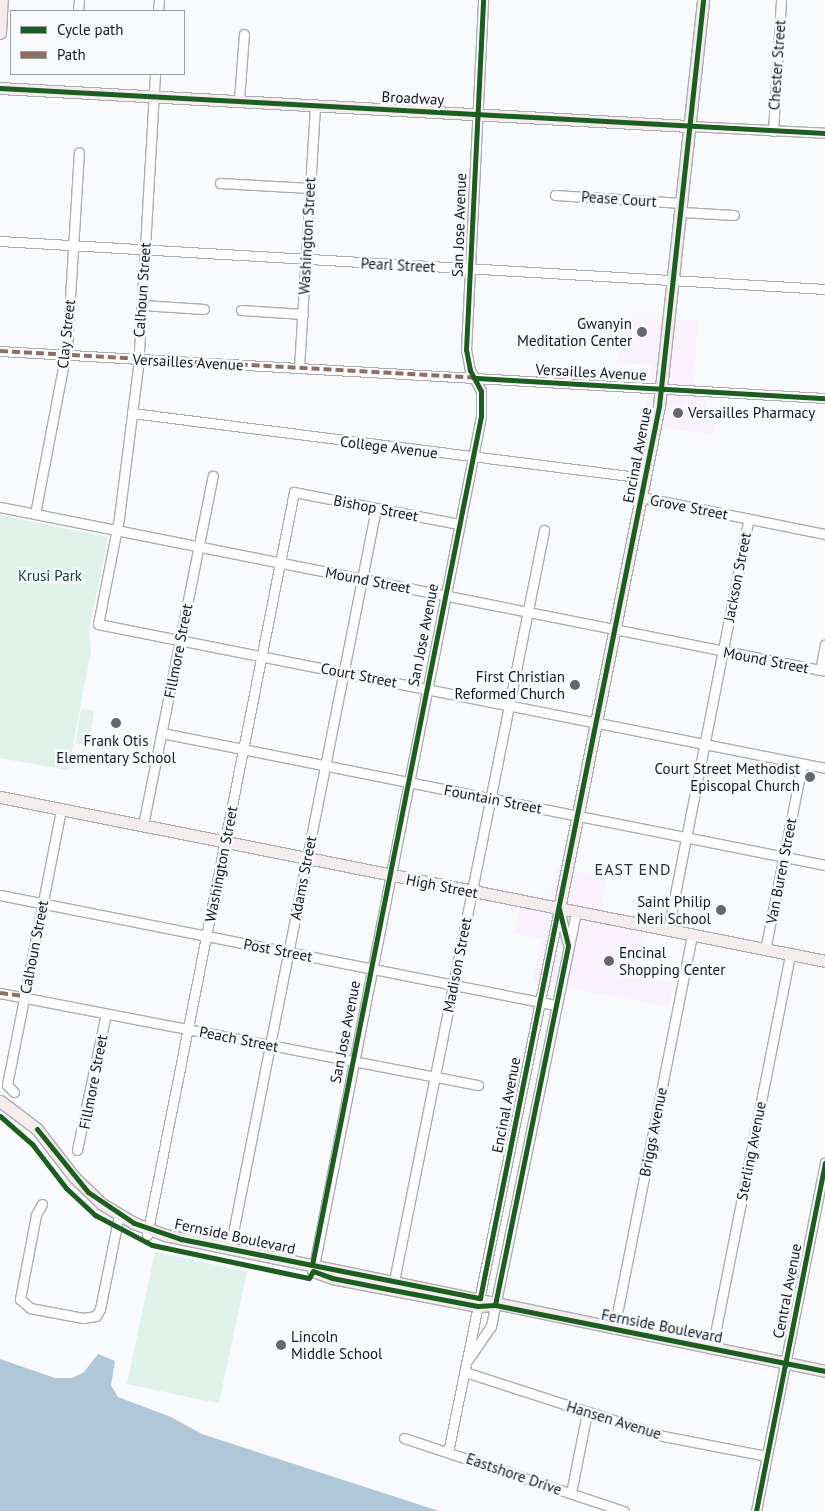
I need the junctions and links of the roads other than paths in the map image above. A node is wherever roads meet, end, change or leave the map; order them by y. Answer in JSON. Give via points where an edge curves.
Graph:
{"nodes":[{"id":1,"x":2,"y":0,"type":"edge"},
{"id":2,"x":482,"y":0,"type":"edge"},
{"id":3,"x":703,"y":0,"type":"edge"},
{"id":4,"x":781,"y":0,"type":"edge"},
{"id":5,"x":1,"y":16,"type":"edge"},
{"id":6,"x":0,"y":34,"type":"edge"},
{"id":7,"x":244,"y":34,"type":"dead end"},
{"id":8,"x":155,"y":75,"type":"edge"},
{"id":9,"x":0,"y":88,"type":"edge"},
{"id":10,"x":154,"y":95,"type":"junction"},
{"id":11,"x":240,"y":100,"type":"junction"},
{"id":12,"x":315,"y":104,"type":"junction"},
{"id":13,"x":476,"y":114,"type":"junction"},
{"id":14,"x":690,"y":126,"type":"junction"},
{"id":15,"x":773,"y":130,"type":"junction"},
{"id":16,"x":825,"y":134,"type":"edge"},
{"id":17,"x":79,"y":152,"type":"dead end"},
{"id":18,"x":220,"y":183,"type":"dead end"},
{"id":19,"x":310,"y":188,"type":"junction"},
{"id":20,"x":555,"y":195,"type":"dead end"},
{"id":21,"x":681,"y":207,"type":"junction"},
{"id":22,"x":734,"y":215,"type":"dead end"},
{"id":23,"x":0,"y":241,"type":"edge"},
{"id":24,"x":73,"y":246,"type":"junction"},
{"id":25,"x":145,"y":250,"type":"junction"},
{"id":26,"x":306,"y":260,"type":"junction"},
{"id":27,"x":470,"y":269,"type":"junction"},
{"id":28,"x":673,"y":280,"type":"junction"},
{"id":29,"x":825,"y":289,"type":"edge"},
{"id":30,"x":142,"y":305,"type":"junction"},
{"id":31,"x":204,"y":309,"type":"dead end"},
{"id":32,"x":240,"y":310,"type":"dead end"},
{"id":33,"x":302,"y":314,"type":"junction"},
{"id":34,"x":0,"y":351,"type":"edge"},
{"id":35,"x":66,"y":354,"type":"junction"},
{"id":36,"x":138,"y":359,"type":"junction"},
{"id":37,"x":299,"y":368,"type":"junction"},
{"id":38,"x":475,"y":378,"type":"junction"},
{"id":39,"x":662,"y":388,"type":"junction"},
{"id":40,"x":825,"y":398,"type":"edge"},
{"id":41,"x":132,"y":413,"type":"junction"},
{"id":42,"x":472,"y":456,"type":"junction"},
{"id":43,"x":213,"y":476,"type":"dead end"},
{"id":44,"x":645,"y":478,"type":"junction"},
{"id":45,"x":294,"y":492,"type":"joint"},
{"id":46,"x":641,"y":497,"type":"junction"},
{"id":47,"x":0,"y":507,"type":"edge"},
{"id":48,"x":376,"y":508,"type":"junction"},
{"id":49,"x":35,"y":514,"type":"junction"},
{"id":50,"x":748,"y":519,"type":"junction"},
{"id":51,"x":458,"y":524,"type":"junction"},
{"id":52,"x":116,"y":530,"type":"junction"},
{"id":53,"x":544,"y":530,"type":"dead end"},
{"id":54,"x":825,"y":534,"type":"edge"},
{"id":55,"x":198,"y":546,"type":"junction"},
{"id":56,"x":280,"y":563,"type":"junction"},
{"id":57,"x":362,"y":579,"type":"junction"},
{"id":58,"x":444,"y":595,"type":"junction"},
{"id":59,"x":526,"y":612,"type":"junction"},
{"id":60,"x":98,"y":624,"type":"joint"},
{"id":61,"x":615,"y":629,"type":"junction"},
{"id":62,"x":180,"y":641,"type":"junction"},
{"id":63,"x":825,"y":644,"type":"edge"},
{"id":64,"x":722,"y":651,"type":"junction"},
{"id":65,"x":262,"y":656,"type":"junction"},
{"id":66,"x":822,"y":671,"type":"edge"},
{"id":67,"x":344,"y":672,"type":"junction"},
{"id":68,"x":426,"y":689,"type":"junction"},
{"id":69,"x":508,"y":704,"type":"junction"},
{"id":70,"x":596,"y":722,"type":"junction"},
{"id":71,"x":162,"y":732,"type":"junction"},
{"id":72,"x":703,"y":744,"type":"junction"},
{"id":73,"x":244,"y":749,"type":"junction"},
{"id":74,"x":802,"y":764,"type":"junction"},
{"id":75,"x":325,"y":765,"type":"junction"},
{"id":76,"x":825,"y":768,"type":"edge"},
{"id":77,"x":407,"y":782,"type":"junction"},
{"id":78,"x":0,"y":797,"type":"edge"},
{"id":79,"x":489,"y":798,"type":"junction"},
{"id":80,"x":61,"y":809,"type":"junction"},
{"id":81,"x":578,"y":816,"type":"junction"},
{"id":82,"x":143,"y":825,"type":"junction"},
{"id":83,"x":686,"y":838,"type":"junction"},
{"id":84,"x":225,"y":842,"type":"junction"},
{"id":85,"x":784,"y":857,"type":"junction"},
{"id":86,"x":307,"y":858,"type":"junction"},
{"id":87,"x":825,"y":865,"type":"edge"},
{"id":88,"x":390,"y":875,"type":"junction"},
{"id":89,"x":471,"y":891,"type":"junction"},
{"id":90,"x":0,"y":895,"type":"edge"},
{"id":91,"x":43,"y":903,"type":"junction"},
{"id":92,"x":559,"y":909,"type":"junction"},
{"id":93,"x":576,"y":912,"type":"junction"},
{"id":94,"x":668,"y":930,"type":"junction"},
{"id":95,"x":692,"y":935,"type":"junction"},
{"id":96,"x":207,"y":936,"type":"junction"},
{"id":97,"x":568,"y":944,"type":"junction"},
{"id":98,"x":765,"y":950,"type":"junction"},
{"id":99,"x":288,"y":952,"type":"junction"},
{"id":100,"x":790,"y":954,"type":"junction"},
{"id":101,"x":825,"y":961,"type":"edge"},
{"id":102,"x":370,"y":968,"type":"junction"},
{"id":103,"x":453,"y":985,"type":"junction"},
{"id":104,"x":0,"y":993,"type":"edge"},
{"id":105,"x":24,"y":996,"type":"junction"},
{"id":106,"x":539,"y":1002,"type":"junction"},
{"id":107,"x":555,"y":1005,"type":"junction"},
{"id":108,"x":106,"y":1014,"type":"junction"},
{"id":109,"x":188,"y":1029,"type":"junction"},
{"id":110,"x":270,"y":1045,"type":"junction"},
{"id":111,"x":352,"y":1062,"type":"junction"},
{"id":112,"x":434,"y":1078,"type":"junction"},
{"id":113,"x":478,"y":1085,"type":"dead end"},
{"id":114,"x":14,"y":1092,"type":"dead end"},
{"id":115,"x":521,"y":1097,"type":"junction"},
{"id":116,"x":536,"y":1100,"type":"junction"},
{"id":117,"x":0,"y":1101,"type":"edge"},
{"id":118,"x":0,"y":1109,"type":"edge"},
{"id":119,"x":77,"y":1150,"type":"dead end"},
{"id":120,"x":825,"y":1163,"type":"edge"},
{"id":121,"x":42,"y":1204,"type":"dead end"},
{"id":122,"x":118,"y":1219,"type":"junction"},
{"id":123,"x":148,"y":1232,"type":"junction"},
{"id":124,"x":230,"y":1248,"type":"junction"},
{"id":125,"x":312,"y":1268,"type":"junction"},
{"id":126,"x":380,"y":1279,"type":"junction"},
{"id":127,"x":348,"y":1281,"type":"junction"},
{"id":128,"x":394,"y":1281,"type":"junction"},
{"id":129,"x":479,"y":1302,"type":"junction"},
{"id":130,"x":495,"y":1305,"type":"junction"},
{"id":131,"x":614,"y":1329,"type":"junction"},
{"id":132,"x":712,"y":1348,"type":"junction"},
{"id":133,"x":467,"y":1362,"type":"junction"},
{"id":134,"x":785,"y":1363,"type":"junction"},
{"id":135,"x":825,"y":1371,"type":"edge"},
{"id":136,"x":465,"y":1372,"type":"junction"},
{"id":137,"x":587,"y":1412,"type":"junction"},
{"id":138,"x":404,"y":1438,"type":"dead end"},
{"id":139,"x":448,"y":1452,"type":"junction"},
{"id":140,"x":767,"y":1456,"type":"junction"},
{"id":141,"x":572,"y":1494,"type":"junction"},
{"id":142,"x":624,"y":1511,"type":"edge"},
{"id":143,"x":756,"y":1511,"type":"edge"}],
"edges":[{"from":1,"to":5,"type":"main road"},
{"from":2,"to":13,"type":"street","name":"San Jose Avenue"},
{"from":3,"to":14,"type":"main road","name":"Encinal Avenue"},
{"from":4,"to":15,"type":"street","name":"Chester Street"},
{"from":5,"to":6,"type":"main road"},
{"from":7,"to":11,"type":"street"},
{"from":8,"to":10,"type":"street","name":"Calhoun Street"},
{"from":9,"to":10,"type":"main road","name":"Broadway"},
{"from":10,"to":11,"type":"main road","name":"Broadway"},
{"from":10,"to":25,"type":"street","name":"Calhoun Street"},
{"from":11,"to":12,"type":"main road","name":"Broadway"},
{"from":12,"to":13,"type":"main road","name":"Broadway"},
{"from":12,"to":19,"type":"street","name":"Washington Street"},
{"from":13,"to":14,"type":"main road","name":"Broadway"},
{"from":13,"to":27,"type":"street","name":"San Jose Avenue"},
{"from":14,"to":15,"type":"street","name":"Broadway"},
{"from":14,"to":21,"type":"main road","name":"Encinal Avenue"},
{"from":15,"to":16,"type":"street","name":"Broadway"},
{"from":17,"to":24,"type":"street","name":"Clay Street"},
{"from":18,"to":19,"type":"street"},
{"from":19,"to":26,"type":"street","name":"Washington Street"},
{"from":20,"to":21,"type":"street","name":"Pease Court"},
{"from":21,"to":22,"type":"street","name":"Pease Court"},
{"from":21,"to":28,"type":"main road","name":"Encinal Avenue"},
{"from":23,"to":24,"type":"street","name":"Pearl Street"},
{"from":24,"to":25,"type":"street","name":"Pearl Street"},
{"from":24,"to":35,"type":"street","name":"Clay Street"},
{"from":25,"to":26,"type":"street","name":"Pearl Street"},
{"from":25,"to":30,"type":"street","name":"Calhoun Street"},
{"from":26,"to":27,"type":"street","name":"Pearl Street"},
{"from":26,"to":33,"type":"street","name":"Washington Street"},
{"from":27,"to":28,"type":"street","name":"Pearl Street"},
{"from":27,"to":38,"type":"street","name":"San Jose Avenue","via":[[466,350]]},
{"from":28,"to":29,"type":"street","name":"Pearl Street"},
{"from":28,"to":39,"type":"main road","name":"Encinal Avenue"},
{"from":30,"to":31,"type":"street"},
{"from":30,"to":36,"type":"street","name":"Calhoun Street"},
{"from":32,"to":33,"type":"street"},
{"from":33,"to":37,"type":"street","name":"Washington Street"},
{"from":34,"to":35,"type":"street","name":"Versailles Avenue"},
{"from":35,"to":36,"type":"street","name":"Versailles Avenue"},
{"from":35,"to":49,"type":"street","name":"Clay Street"},
{"from":36,"to":37,"type":"street","name":"Versailles Avenue"},
{"from":36,"to":41,"type":"street","name":"Calhoun Street"},
{"from":37,"to":38,"type":"street","name":"Versailles Avenue"},
{"from":38,"to":39,"type":"street","name":"Versailles Avenue"},
{"from":38,"to":42,"type":"street","name":"San Jose Avenue","via":[[482,402]]},
{"from":39,"to":40,"type":"street","name":"Versailles Avenue"},
{"from":39,"to":44,"type":"main road","name":"Encinal Avenue"},
{"from":41,"to":42,"type":"street","name":"College Avenue"},
{"from":41,"to":52,"type":"street","name":"Calhoun Street"},
{"from":42,"to":44,"type":"street","name":"College Avenue"},
{"from":42,"to":51,"type":"street","name":"San Jose Avenue"},
{"from":43,"to":55,"type":"street","name":"Fillmore Street"},
{"from":44,"to":46,"type":"main road","name":"Encinal Avenue"},
{"from":45,"to":48,"type":"street","name":"Bishop Street"},
{"from":45,"to":56,"type":"street","name":"Washington Street"},
{"from":46,"to":50,"type":"street","name":"Grove Street"},
{"from":46,"to":61,"type":"main road","name":"Encinal Avenue"},
{"from":47,"to":49,"type":"street","name":"Mound Street"},
{"from":48,"to":51,"type":"street","name":"Bishop Street"},
{"from":48,"to":57,"type":"street","name":"Adams Street"},
{"from":49,"to":52,"type":"street","name":"Mound Street"},
{"from":50,"to":54,"type":"street","name":"Grove Street"},
{"from":50,"to":64,"type":"street","name":"Jackson Street"},
{"from":51,"to":58,"type":"street","name":"San Jose Avenue"},
{"from":52,"to":55,"type":"street","name":"Mound Street"},
{"from":52,"to":60,"type":"street","name":"Calhoun Street"},
{"from":53,"to":59,"type":"street","name":"Madison Street"},
{"from":55,"to":56,"type":"street","name":"Mound Street"},
{"from":55,"to":62,"type":"street","name":"Fillmore Street"},
{"from":56,"to":57,"type":"street","name":"Mound Street"},
{"from":56,"to":65,"type":"street","name":"Washington Street"},
{"from":57,"to":58,"type":"street","name":"Mound Street"},
{"from":57,"to":67,"type":"street","name":"Adams Street"},
{"from":58,"to":59,"type":"street","name":"Mound Street"},
{"from":58,"to":68,"type":"street","name":"San Jose Avenue"},
{"from":59,"to":61,"type":"street","name":"Mound Street"},
{"from":59,"to":69,"type":"street","name":"Madison Street"},
{"from":60,"to":62,"type":"street","name":"Court Street"},
{"from":61,"to":64,"type":"street","name":"Mound Street"},
{"from":61,"to":70,"type":"main road","name":"Encinal Avenue"},
{"from":62,"to":65,"type":"street","name":"Court Street"},
{"from":62,"to":71,"type":"street","name":"Fillmore Street"},
{"from":63,"to":66,"type":"street"},
{"from":64,"to":66,"type":"street","name":"Mound Street"},
{"from":64,"to":72,"type":"street","name":"Jackson Street"},
{"from":65,"to":67,"type":"street","name":"Court Street"},
{"from":65,"to":73,"type":"street","name":"Washington Street"},
{"from":67,"to":68,"type":"street","name":"Court Street"},
{"from":67,"to":75,"type":"street","name":"Adams Street"},
{"from":68,"to":69,"type":"street","name":"Court Street"},
{"from":68,"to":77,"type":"street","name":"San Jose Avenue"},
{"from":69,"to":70,"type":"street","name":"Court Street"},
{"from":69,"to":79,"type":"street","name":"Madison Street"},
{"from":70,"to":72,"type":"street","name":"Court Street"},
{"from":70,"to":81,"type":"main road","name":"Encinal Avenue"},
{"from":71,"to":73,"type":"street","name":"Fountain Street"},
{"from":71,"to":82,"type":"street","name":"Fillmore Street"},
{"from":72,"to":74,"type":"street","name":"Court Street"},
{"from":72,"to":83,"type":"street","name":"Jackson Street"},
{"from":73,"to":75,"type":"street","name":"Fountain Street"},
{"from":73,"to":84,"type":"street","name":"Washington Street"},
{"from":74,"to":76,"type":"street","name":"Court Street"},
{"from":74,"to":85,"type":"street","name":"Van Buren Street"},
{"from":75,"to":77,"type":"street","name":"Fountain Street"},
{"from":75,"to":86,"type":"street","name":"Adams Street"},
{"from":77,"to":79,"type":"street","name":"Fountain Street"},
{"from":77,"to":88,"type":"street","name":"San Jose Avenue"},
{"from":78,"to":80,"type":"main road","name":"High Street"},
{"from":79,"to":81,"type":"street","name":"Fountain Street"},
{"from":79,"to":89,"type":"street","name":"Madison Street"},
{"from":80,"to":82,"type":"main road","name":"High Street"},
{"from":80,"to":91,"type":"street","name":"Calhoun Street"},
{"from":81,"to":83,"type":"street","name":"Fountain Street"},
{"from":81,"to":92,"type":"main road","name":"Encinal Avenue"},
{"from":82,"to":84,"type":"main road","name":"High Street"},
{"from":83,"to":85,"type":"street","name":"Fountain Street"},
{"from":83,"to":94,"type":"street","name":"Jackson Street"},
{"from":84,"to":86,"type":"main road","name":"High Street"},
{"from":84,"to":96,"type":"street","name":"Washington Street"},
{"from":85,"to":87,"type":"street","name":"Fountain Street"},
{"from":85,"to":98,"type":"street","name":"Van Buren Street"},
{"from":86,"to":88,"type":"main road","name":"High Street"},
{"from":86,"to":99,"type":"street","name":"Adams Street"},
{"from":88,"to":89,"type":"main road","name":"High Street"},
{"from":88,"to":102,"type":"street","name":"San Jose Avenue"},
{"from":89,"to":92,"type":"main road","name":"High Street"},
{"from":89,"to":103,"type":"street","name":"Madison Street"},
{"from":90,"to":91,"type":"street","name":"Post Street"},
{"from":91,"to":96,"type":"street","name":"Post Street"},
{"from":91,"to":105,"type":"street","name":"Calhoun Street"},
{"from":92,"to":93,"type":"main road","name":"High Street"},
{"from":92,"to":97,"type":"street","name":"Encinal Avenue"},
{"from":92,"to":106,"type":"street","name":"Encinal Avenue"},
{"from":93,"to":94,"type":"main road","name":"High Street"},
{"from":93,"to":97,"type":"street","name":"Encinal Avenue"},
{"from":94,"to":95,"type":"main road","name":"High Street"},
{"from":95,"to":98,"type":"main road","name":"High Street"},
{"from":95,"to":131,"type":"street","name":"Briggs Avenue"},
{"from":96,"to":99,"type":"street","name":"Post Street"},
{"from":96,"to":109,"type":"street","name":"Washington Street"},
{"from":97,"to":107,"type":"street","name":"Encinal Avenue"},
{"from":98,"to":100,"type":"main road","name":"High Street"},
{"from":99,"to":102,"type":"street","name":"Post Street"},
{"from":99,"to":110,"type":"street","name":"Adams Street"},
{"from":100,"to":101,"type":"main road","name":"High Street"},
{"from":100,"to":132,"type":"street","name":"Sterling Avenue"},
{"from":102,"to":103,"type":"street","name":"Post Street"},
{"from":102,"to":111,"type":"street","name":"San Jose Avenue"},
{"from":103,"to":106,"type":"street","name":"Post Street"},
{"from":103,"to":112,"type":"street","name":"Madison Street"},
{"from":104,"to":105,"type":"street","name":"Peach Street"},
{"from":105,"to":108,"type":"street","name":"Peach Street"},
{"from":105,"to":114,"type":"street","name":"Calhoun Street","via":[[7,1085]]},
{"from":106,"to":107,"type":"street","name":"Post Street"},
{"from":106,"to":115,"type":"street","name":"Encinal Avenue"},
{"from":107,"to":116,"type":"street","name":"Encinal Avenue"},
{"from":108,"to":109,"type":"street","name":"Peach Street"},
{"from":108,"to":119,"type":"street","name":"Fillmore Street"},
{"from":109,"to":110,"type":"street","name":"Peach Street"},
{"from":109,"to":123,"type":"street","name":"Washington Street"},
{"from":110,"to":111,"type":"street","name":"Peach Street"},
{"from":110,"to":124,"type":"street","name":"Adams Street"},
{"from":111,"to":112,"type":"street","name":"Peach Street"},
{"from":111,"to":125,"type":"street","name":"San Jose Avenue"},
{"from":112,"to":113,"type":"street","name":"Peach Street"},
{"from":112,"to":128,"type":"street","name":"Madison Street"},
{"from":115,"to":116,"type":"street"},
{"from":115,"to":129,"type":"street","name":"Encinal Avenue"},
{"from":116,"to":130,"type":"street","name":"Encinal Avenue"},
{"from":117,"to":122,"type":"main road","name":"Fernside Boulevard","via":[[37,1129],[78,1182]]},
{"from":118,"to":122,"type":"main road","name":"Fernside Boulevard","via":[[36,1139],[83,1196]]},
{"from":120,"to":134,"type":"street","name":"Central Avenue"},
{"from":121,"to":122,"type":"street","via":[[36,1215],[19,1291],[20,1299],[30,1308],[83,1318],[96,1316]]},
{"from":122,"to":123,"type":"main road","name":"Fernside Boulevard"},
{"from":123,"to":124,"type":"main road","name":"Fernside Boulevard"},
{"from":123,"to":125,"type":"main road","name":"Fernside Boulevard"},
{"from":124,"to":125,"type":"main road","name":"Fernside Boulevard"},
{"from":125,"to":126,"type":"main road","name":"Fernside Boulevard"},
{"from":125,"to":127,"type":"main road","name":"Fernside Boulevard"},
{"from":126,"to":127,"type":"main road"},
{"from":126,"to":128,"type":"main road","name":"Fernside Boulevard"},
{"from":127,"to":129,"type":"main road","name":"Fernside Boulevard"},
{"from":128,"to":129,"type":"main road","name":"Fernside Boulevard"},
{"from":129,"to":130,"type":"main road","name":"Fernside Boulevard"},
{"from":129,"to":133,"type":"street","name":"Encinal Avenue"},
{"from":130,"to":131,"type":"main road","name":"Fernside Boulevard"},
{"from":130,"to":133,"type":"street","name":"Encinal Avenue","via":[[487,1336]]},
{"from":131,"to":132,"type":"main road","name":"Fernside Boulevard"},
{"from":132,"to":134,"type":"main road","name":"Fernside Boulevard"},
{"from":133,"to":136,"type":"street","name":"Encinal Avenue"},
{"from":134,"to":135,"type":"main road","name":"Fernside Boulevard"},
{"from":134,"to":140,"type":"street","name":"Central Avenue"},
{"from":136,"to":137,"type":"street","name":"Hansen Avenue"},
{"from":136,"to":139,"type":"street","name":"Encinal Avenue"},
{"from":137,"to":140,"type":"street","name":"Hansen Avenue","via":[[663,1436]]},
{"from":137,"to":141,"type":"street"},
{"from":138,"to":139,"type":"street","name":"Eastshore Drive"},
{"from":139,"to":141,"type":"street","name":"Eastshore Drive"},
{"from":140,"to":143,"type":"street","name":"Central Avenue"},
{"from":141,"to":142,"type":"street","name":"Eastshore Drive"}]}
